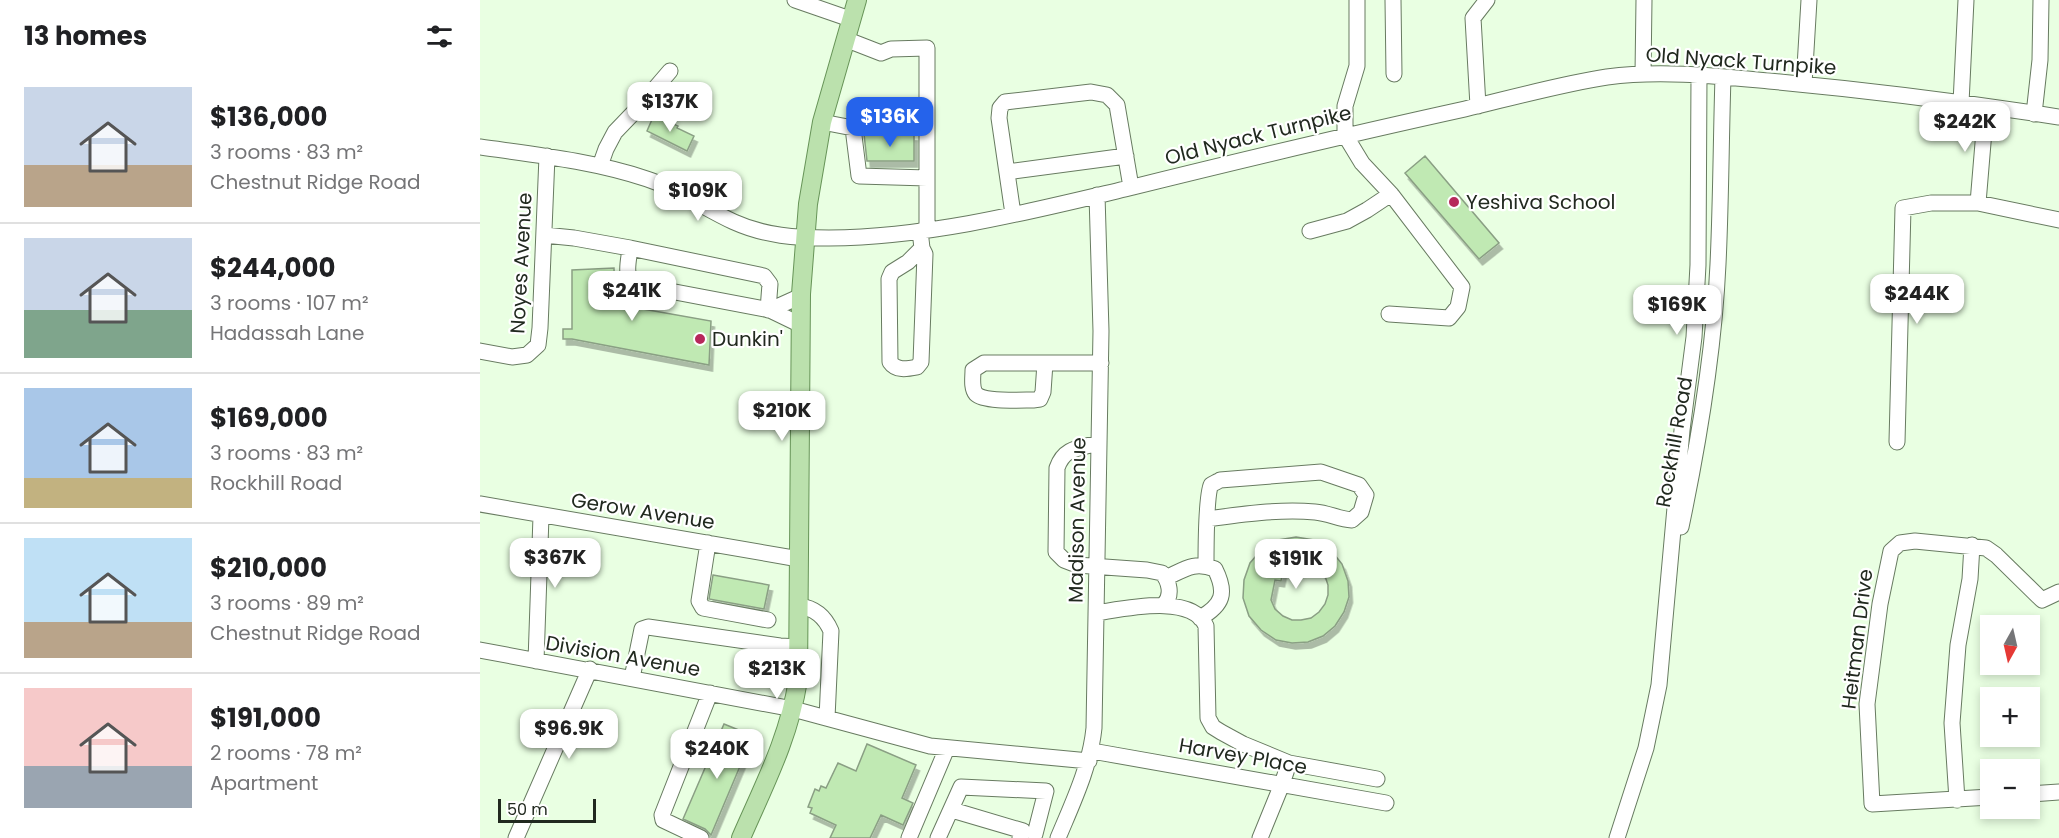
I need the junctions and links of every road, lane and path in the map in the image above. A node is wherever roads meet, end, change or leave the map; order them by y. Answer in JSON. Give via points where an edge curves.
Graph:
{"nodes":[{"id":1,"x":795,"y":0,"type":"edge"},
{"id":2,"x":857,"y":0,"type":"edge"},
{"id":3,"x":1357,"y":0,"type":"edge"},
{"id":4,"x":1393,"y":0,"type":"edge"},
{"id":5,"x":1487,"y":0,"type":"edge"},
{"id":6,"x":1644,"y":0,"type":"edge"},
{"id":7,"x":1809,"y":0,"type":"edge"},
{"id":8,"x":1966,"y":0,"type":"edge"},
{"id":9,"x":2041,"y":0,"type":"edge"},
{"id":10,"x":850,"y":19,"type":"junction"},
{"id":11,"x":845,"y":39,"type":"junction"},
{"id":12,"x":670,"y":71,"type":"dead end"},
{"id":13,"x":1394,"y":74,"type":"dead end"},
{"id":14,"x":1643,"y":74,"type":"junction"},
{"id":15,"x":1699,"y":75,"type":"junction"},
{"id":16,"x":1723,"y":77,"type":"junction"},
{"id":17,"x":1804,"y":84,"type":"junction"},
{"id":18,"x":1961,"y":103,"type":"junction"},
{"id":19,"x":1478,"y":106,"type":"junction"},
{"id":20,"x":1986,"y":107,"type":"junction"},
{"id":21,"x":2034,"y":114,"type":"junction"},
{"id":22,"x":2059,"y":117,"type":"edge"},
{"id":23,"x":822,"y":122,"type":"junction"},
{"id":24,"x":927,"y":126,"type":"junction"},
{"id":25,"x":853,"y":128,"type":"junction"},
{"id":26,"x":1345,"y":135,"type":"junction"},
{"id":27,"x":480,"y":147,"type":"edge"},
{"id":28,"x":547,"y":156,"type":"junction"},
{"id":29,"x":1126,"y":156,"type":"junction"},
{"id":30,"x":600,"y":166,"type":"junction"},
{"id":31,"x":1007,"y":172,"type":"junction"},
{"id":32,"x":927,"y":178,"type":"junction"},
{"id":33,"x":1131,"y":187,"type":"junction"},
{"id":34,"x":1391,"y":194,"type":"junction"},
{"id":35,"x":1097,"y":195,"type":"junction"},
{"id":36,"x":1978,"y":203,"type":"junction"},
{"id":37,"x":1013,"y":214,"type":"junction"},
{"id":38,"x":2059,"y":220,"type":"edge"},
{"id":39,"x":924,"y":231,"type":"junction"},
{"id":40,"x":1310,"y":231,"type":"dead end"},
{"id":41,"x":544,"y":236,"type":"junction"},
{"id":42,"x":805,"y":238,"type":"junction"},
{"id":43,"x":630,"y":248,"type":"junction"},
{"id":44,"x":922,"y":248,"type":"junction"},
{"id":45,"x":908,"y":262,"type":"junction"},
{"id":46,"x":924,"y":270,"type":"junction"},
{"id":47,"x":801,"y":296,"type":"junction"},
{"id":48,"x":769,"y":310,"type":"junction"},
{"id":49,"x":1389,"y":314,"type":"dead end"},
{"id":50,"x":801,"y":325,"type":"junction"},
{"id":51,"x":480,"y":351,"type":"edge"},
{"id":52,"x":1045,"y":363,"type":"junction"},
{"id":53,"x":1101,"y":363,"type":"junction"},
{"id":54,"x":1897,"y":442,"type":"dead end"},
{"id":55,"x":1099,"y":443,"type":"junction"},
{"id":56,"x":480,"y":504,"type":"edge"},
{"id":57,"x":541,"y":516,"type":"junction"},
{"id":58,"x":1207,"y":519,"type":"junction"},
{"id":59,"x":708,"y":543,"type":"junction"},
{"id":60,"x":1972,"y":545,"type":"junction"},
{"id":61,"x":799,"y":559,"type":"junction"},
{"id":62,"x":1097,"y":566,"type":"junction"},
{"id":63,"x":1206,"y":566,"type":"junction"},
{"id":64,"x":1164,"y":575,"type":"junction"},
{"id":65,"x":2059,"y":592,"type":"edge"},
{"id":66,"x":1665,"y":597,"type":"junction"},
{"id":67,"x":1164,"y":604,"type":"junction"},
{"id":68,"x":800,"y":606,"type":"junction"},
{"id":69,"x":1096,"y":613,"type":"junction"},
{"id":70,"x":1200,"y":618,"type":"junction"},
{"id":71,"x":768,"y":620,"type":"dead end"},
{"id":72,"x":800,"y":647,"type":"junction"},
{"id":73,"x":480,"y":650,"type":"edge"},
{"id":74,"x":536,"y":661,"type":"junction"},
{"id":75,"x":590,"y":669,"type":"junction"},
{"id":76,"x":633,"y":678,"type":"junction"},
{"id":77,"x":710,"y":693,"type":"junction"},
{"id":78,"x":793,"y":709,"type":"junction"},
{"id":79,"x":827,"y":718,"type":"junction"},
{"id":80,"x":947,"y":748,"type":"junction"},
{"id":81,"x":1090,"y":756,"type":"junction"},
{"id":82,"x":1289,"y":763,"type":"junction"},
{"id":83,"x":1377,"y":779,"type":"dead end"},
{"id":84,"x":1282,"y":784,"type":"junction"},
{"id":85,"x":2059,"y":792,"type":"edge"},
{"id":86,"x":2040,"y":793,"type":"edge"},
{"id":87,"x":1980,"y":798,"type":"edge"},
{"id":88,"x":1957,"y":800,"type":"junction"},
{"id":89,"x":1386,"y":803,"type":"dead end"},
{"id":90,"x":952,"y":810,"type":"junction"},
{"id":91,"x":1026,"y":834,"type":"edge"},
{"id":92,"x":516,"y":838,"type":"edge"},
{"id":93,"x":701,"y":838,"type":"edge"},
{"id":94,"x":741,"y":838,"type":"edge"},
{"id":95,"x":909,"y":838,"type":"edge"},
{"id":96,"x":938,"y":838,"type":"edge"},
{"id":97,"x":1056,"y":838,"type":"edge"},
{"id":98,"x":1260,"y":838,"type":"edge"},
{"id":99,"x":1617,"y":838,"type":"edge"}],
"edges":[{"from":1,"to":10,"type":"street"},
{"from":2,"to":10,"type":"main road"},
{"from":3,"to":26,"type":"street","via":[[1357,66],[1345,106]]},
{"from":4,"to":13,"type":"street"},
{"from":5,"to":19,"type":"street","via":[[1473,18]]},
{"from":6,"to":14,"type":"street"},
{"from":7,"to":17,"type":"street"},
{"from":8,"to":18,"type":"street"},
{"from":9,"to":21,"type":"street"},
{"from":10,"to":11,"type":"main road"},
{"from":11,"to":23,"type":"main road"},
{"from":11,"to":24,"type":"street","via":[[881,53],[927,48]]},
{"from":12,"to":30,"type":"street","via":[[615,132]]},
{"from":14,"to":15,"type":"street","name":"Old Nyack Turnpike"},
{"from":14,"to":19,"type":"street","name":"Old Nyack Turnpike","via":[[1606,77]]},
{"from":15,"to":16,"type":"street","name":"Old Nyack Turnpike"},
{"from":15,"to":66,"type":"street","name":"Rockhill Road","via":[[1694,337]]},
{"from":16,"to":17,"type":"street","name":"Old Nyack Turnpike"},
{"from":16,"to":66,"type":"street","name":"Rockhill Road","via":[[1712,338],[1700,432]]},
{"from":17,"to":18,"type":"street","name":"Old Nyack Turnpike"},
{"from":18,"to":20,"type":"street","name":"Old Nyack Turnpike"},
{"from":19,"to":26,"type":"street","name":"Old Nyack Turnpike"},
{"from":20,"to":21,"type":"street","name":"Old Nyack Turnpike"},
{"from":20,"to":36,"type":"street"},
{"from":21,"to":22,"type":"street","name":"Old Nyack Turnpike"},
{"from":23,"to":25,"type":"street"},
{"from":23,"to":42,"type":"main road"},
{"from":24,"to":25,"type":"street","via":[[853,124]]},
{"from":24,"to":32,"type":"street"},
{"from":25,"to":32,"type":"street","via":[[859,176]]},
{"from":26,"to":33,"type":"street","name":"Old Nyack Turnpike"},
{"from":26,"to":34,"type":"street","via":[[1362,163]]},
{"from":27,"to":28,"type":"street","name":"Old Nyack Turnpike"},
{"from":28,"to":30,"type":"street","name":"Old Nyack Turnpike"},
{"from":28,"to":41,"type":"street","name":"Noyes Avenue"},
{"from":29,"to":31,"type":"street"},
{"from":29,"to":31,"type":"street","via":[[1117,105],[1107,94],[1091,92],[1005,102],[999,118]]},
{"from":29,"to":33,"type":"street"},
{"from":30,"to":42,"type":"street","name":"Old Nyack Turnpike","via":[[654,181],[744,226],[777,236]]},
{"from":31,"to":37,"type":"street"},
{"from":32,"to":39,"type":"street"},
{"from":33,"to":35,"type":"street","name":"Old Nyack Turnpike"},
{"from":34,"to":40,"type":"street","via":[[1347,221]]},
{"from":34,"to":49,"type":"street","via":[[1462,287],[1458,307],[1449,318]]},
{"from":35,"to":37,"type":"street","name":"Old Nyack Turnpike"},
{"from":35,"to":53,"type":"street","name":"Madison Avenue"},
{"from":36,"to":38,"type":"street"},
{"from":36,"to":54,"type":"street","via":[[1903,207]]},
{"from":37,"to":39,"type":"street","name":"Old Nyack Turnpike"},
{"from":39,"to":42,"type":"street","name":"Old Nyack Turnpike"},
{"from":39,"to":44,"type":"street"},
{"from":41,"to":43,"type":"street"},
{"from":41,"to":51,"type":"street","name":"Noyes Avenue","via":[[538,345],[527,355],[512,357]]},
{"from":42,"to":47,"type":"main road"},
{"from":43,"to":48,"type":"street","via":[[764,276],[770,284]]},
{"from":43,"to":48,"type":"street","via":[[627,273],[633,284]]},
{"from":44,"to":45,"type":"street"},
{"from":44,"to":46,"type":"street"},
{"from":45,"to":46,"type":"street"},
{"from":45,"to":46,"type":"street","via":[[892,272],[889,279],[890,362],[903,369],[917,367],[921,362]]},
{"from":47,"to":48,"type":"street"},
{"from":47,"to":50,"type":"main road"},
{"from":48,"to":50,"type":"street"},
{"from":50,"to":61,"type":"main road"},
{"from":52,"to":52,"type":"street","via":[[984,363],[973,370],[973,389],[984,398],[1040,399]]},
{"from":52,"to":53,"type":"street"},
{"from":53,"to":55,"type":"street","name":"Madison Avenue"},
{"from":55,"to":62,"type":"street","name":"Madison Avenue"},
{"from":55,"to":62,"type":"street","via":[[1070,450],[1060,457],[1057,468],[1056,552],[1077,565]]},
{"from":56,"to":57,"type":"street","name":"Gerow Avenue"},
{"from":57,"to":59,"type":"street","name":"Gerow Avenue"},
{"from":57,"to":74,"type":"street"},
{"from":58,"to":58,"type":"street","via":[[1208,490],[1220,480],[1322,472],[1359,485],[1366,495],[1361,512],[1352,520],[1297,511]]},
{"from":58,"to":63,"type":"street"},
{"from":59,"to":61,"type":"street","name":"Gerow Avenue"},
{"from":59,"to":71,"type":"street","via":[[699,601],[704,608]]},
{"from":60,"to":65,"type":"street","name":"Heitman Drive","via":[[1996,555],[2042,600]]},
{"from":60,"to":88,"type":"street","via":[[1952,723]]},
{"from":60,"to":88,"type":"street","name":"Heitman Drive","via":[[1915,541],[1900,543],[1891,551],[1867,705],[1872,804]]},
{"from":61,"to":68,"type":"main road"},
{"from":62,"to":64,"type":"street"},
{"from":62,"to":69,"type":"street","name":"Madison Avenue"},
{"from":63,"to":64,"type":"street","via":[[1185,567]]},
{"from":63,"to":70,"type":"street","via":[[1215,569],[1223,586],[1213,610]]},
{"from":64,"to":67,"type":"street","via":[[1169,594]]},
{"from":66,"to":99,"type":"street","name":"Rockhill Road","via":[[1659,685],[1646,748]]},
{"from":67,"to":69,"type":"street"},
{"from":67,"to":70,"type":"street"},
{"from":68,"to":72,"type":"main road"},
{"from":68,"to":79,"type":"street","via":[[817,612],[831,632]]},
{"from":69,"to":81,"type":"street","name":"Madison Avenue"},
{"from":70,"to":82,"type":"street","via":[[1206,626],[1208,718],[1213,727]]},
{"from":72,"to":76,"type":"street","via":[[648,627],[642,629]]},
{"from":72,"to":78,"type":"main road"},
{"from":73,"to":74,"type":"street","name":"Division Avenue"},
{"from":74,"to":75,"type":"street","name":"Division Avenue"},
{"from":75,"to":76,"type":"street","name":"Division Avenue"},
{"from":75,"to":92,"type":"street"},
{"from":76,"to":77,"type":"street","name":"Division Avenue"},
{"from":77,"to":78,"type":"street","name":"Division Avenue"},
{"from":77,"to":93,"type":"street","via":[[662,815],[663,820]]},
{"from":78,"to":79,"type":"street","name":"Division Avenue"},
{"from":78,"to":94,"type":"main road","via":[[785,737]]},
{"from":79,"to":80,"type":"street","name":"Division Avenue"},
{"from":80,"to":81,"type":"street","name":"Harvey Place"},
{"from":80,"to":95,"type":"street"},
{"from":81,"to":84,"type":"street","name":"Harvey Place"},
{"from":81,"to":97,"type":"street","name":"Madison Avenue"},
{"from":82,"to":83,"type":"street"},
{"from":82,"to":84,"type":"street"},
{"from":84,"to":89,"type":"street","name":"Harvey Place"},
{"from":84,"to":98,"type":"street"},
{"from":85,"to":86,"type":"street"},
{"from":87,"to":88,"type":"street","name":"Heitman Drive"},
{"from":90,"to":91,"type":"street"},
{"from":90,"to":91,"type":"street","via":[[961,787],[1046,791]]},
{"from":90,"to":96,"type":"street"},
{"from":91,"to":97,"type":"street"}]}
